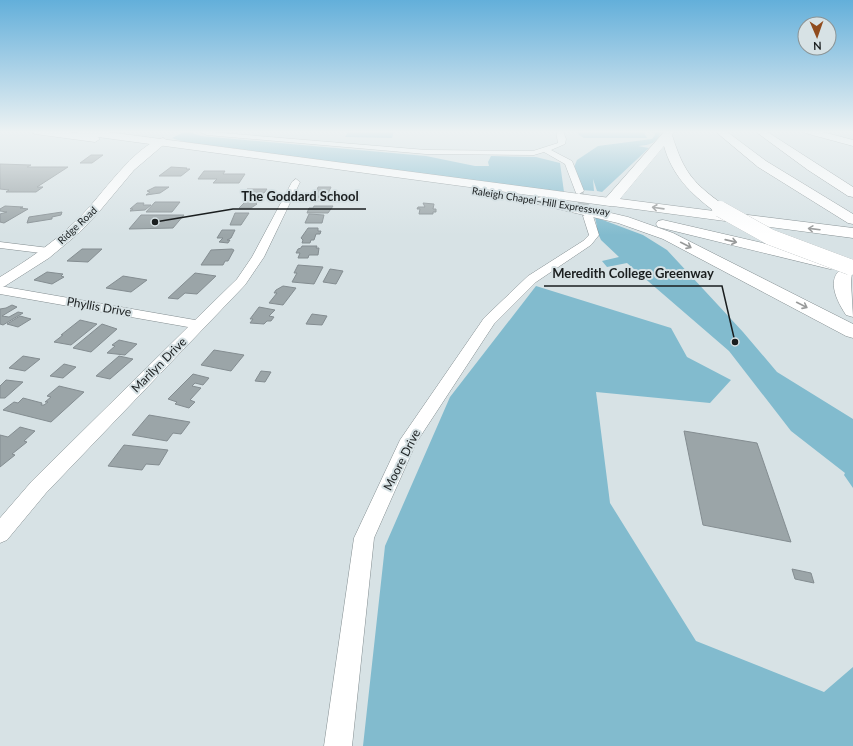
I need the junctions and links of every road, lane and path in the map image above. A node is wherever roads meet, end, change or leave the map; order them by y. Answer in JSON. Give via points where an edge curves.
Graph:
{"nodes":[{"id":1,"x":133,"y":166,"type":"edge"},
{"id":2,"x":305,"y":166,"type":"edge"},
{"id":3,"x":328,"y":166,"type":"edge"},
{"id":4,"x":570,"y":166,"type":"edge"},
{"id":5,"x":640,"y":166,"type":"edge"},
{"id":6,"x":676,"y":166,"type":"edge"},
{"id":7,"x":765,"y":166,"type":"edge"},
{"id":8,"x":786,"y":166,"type":"edge"},
{"id":9,"x":810,"y":166,"type":"edge"},
{"id":10,"x":827,"y":166,"type":"edge"},
{"id":11,"x":296,"y":182,"type":"dead end"},
{"id":12,"x":853,"y":183,"type":"edge"},
{"id":13,"x":579,"y":191,"type":"tunnel mouth"},
{"id":14,"x":853,"y":193,"type":"edge"},
{"id":15,"x":542,"y":201,"type":"junction"},
{"id":16,"x":610,"y":202,"type":"junction"},
{"id":17,"x":588,"y":216,"type":"tunnel mouth"},
{"id":18,"x":853,"y":220,"type":"edge"},
{"id":19,"x":0,"y":245,"type":"edge"},
{"id":20,"x":49,"y":251,"type":"junction"},
{"id":21,"x":852,"y":268,"type":"edge"},
{"id":22,"x":0,"y":283,"type":"edge"},
{"id":23,"x":0,"y":290,"type":"edge"},
{"id":24,"x":853,"y":312,"type":"edge"},
{"id":25,"x":198,"y":326,"type":"junction"},
{"id":26,"x":853,"y":332,"type":"edge"},
{"id":27,"x":0,"y":533,"type":"edge"},
{"id":28,"x":338,"y":746,"type":"edge"}],
"edges":[{"from":1,"to":20,"type":"street","name":"Ridge Road","via":[[85,220]]},
{"from":2,"to":15,"type":"main road","name":"Raleigh Chapel–Hill Expressway"},
{"from":3,"to":16,"type":"main road","name":"Raleigh Chapel–Hill Expressway"},
{"from":4,"to":13,"type":"street"},
{"from":5,"to":16,"type":"main road"},
{"from":6,"to":21,"type":"main road","bridge":true,"via":[[690,187],[720,209],[770,237]]},
{"from":7,"to":18,"type":"main road"},
{"from":8,"to":18,"type":"main road"},
{"from":9,"to":14,"type":"main road"},
{"from":10,"to":12,"type":"main road"},
{"from":11,"to":25,"type":"street","name":"Marilyn Drive","via":[[255,262],[231,293]]},
{"from":15,"to":21,"type":"main road","name":"Raleigh Chapel–Hill Expressway","one_way":true,"bridge":true,"via":[[643,219]]},
{"from":15,"to":26,"type":"main road","one_way":true,"via":[[623,220],[668,236]]},
{"from":18,"to":16,"type":"main road","name":"Raleigh Chapel–Hill Expressway","one_way":true},
{"from":17,"to":28,"type":"street","name":"Moore Drive","via":[[594,235],[587,243],[532,279],[489,322],[409,440],[364,538]]},
{"from":19,"to":20,"type":"street"},
{"from":20,"to":22,"type":"street","name":"Ridge Road"},
{"from":21,"to":24,"type":"main road","via":[[843,279],[841,289]]},
{"from":23,"to":25,"type":"street","name":"Phyllis Drive"},
{"from":25,"to":27,"type":"street","name":"Marilyn Drive","via":[[39,487]]}]}
